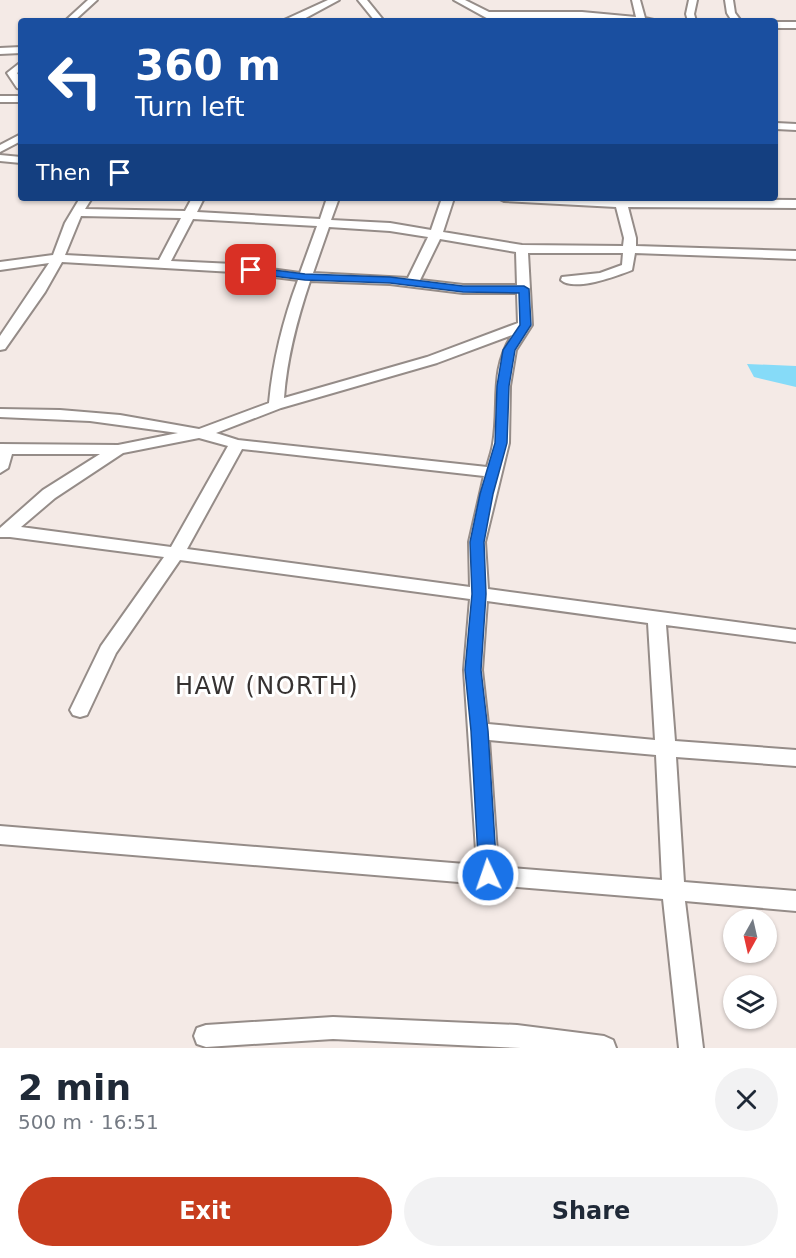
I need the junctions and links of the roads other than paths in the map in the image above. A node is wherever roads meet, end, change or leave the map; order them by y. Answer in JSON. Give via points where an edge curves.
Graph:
{"nodes":[{"id":1,"x":93,"y":0,"type":"edge"},
{"id":2,"x":334,"y":0,"type":"edge"},
{"id":3,"x":362,"y":0,"type":"edge"},
{"id":4,"x":458,"y":0,"type":"edge"},
{"id":5,"x":636,"y":0,"type":"edge"},
{"id":6,"x":693,"y":0,"type":"edge"},
{"id":7,"x":729,"y":0,"type":"edge"},
{"id":8,"x":558,"y":2,"type":"dead end"},
{"id":9,"x":319,"y":8,"type":"junction"},
{"id":10,"x":487,"y":15,"type":"junction"},
{"id":11,"x":554,"y":15,"type":"junction"},
{"id":12,"x":72,"y":18,"type":"edge"},
{"id":13,"x":299,"y":18,"type":"edge"},
{"id":14,"x":312,"y":18,"type":"edge"},
{"id":15,"x":377,"y":18,"type":"edge"},
{"id":16,"x":492,"y":18,"type":"edge"},
{"id":17,"x":619,"y":18,"type":"edge"},
{"id":18,"x":641,"y":18,"type":"edge"},
{"id":19,"x":691,"y":18,"type":"edge"},
{"id":20,"x":735,"y":18,"type":"edge"},
{"id":21,"x":778,"y":25,"type":"edge"},
{"id":22,"x":796,"y":25,"type":"edge"},
{"id":23,"x":18,"y":50,"type":"edge"},
{"id":24,"x":0,"y":51,"type":"edge"},
{"id":25,"x":18,"y":68,"type":"edge"},
{"id":26,"x":18,"y":82,"type":"edge"},
{"id":27,"x":0,"y":99,"type":"edge"},
{"id":28,"x":18,"y":99,"type":"edge"},
{"id":29,"x":778,"y":126,"type":"edge"},
{"id":30,"x":796,"y":127,"type":"edge"},
{"id":31,"x":18,"y":139,"type":"edge"},
{"id":32,"x":0,"y":149,"type":"edge"},
{"id":33,"x":0,"y":158,"type":"edge"},
{"id":34,"x":18,"y":160,"type":"edge"},
{"id":35,"x":84,"y":201,"type":"edge"},
{"id":36,"x":196,"y":201,"type":"edge"},
{"id":37,"x":332,"y":201,"type":"edge"},
{"id":38,"x":447,"y":201,"type":"edge"},
{"id":39,"x":620,"y":201,"type":"edge"},
{"id":40,"x":772,"y":201,"type":"edge"},
{"id":41,"x":796,"y":204,"type":"edge"},
{"id":42,"x":77,"y":212,"type":"junction"},
{"id":43,"x":188,"y":215,"type":"junction"},
{"id":44,"x":325,"y":224,"type":"junction"},
{"id":45,"x":436,"y":234,"type":"junction"},
{"id":46,"x":522,"y":249,"type":"junction"},
{"id":47,"x":629,"y":252,"type":"junction"},
{"id":48,"x":796,"y":255,"type":"edge"},
{"id":49,"x":58,"y":258,"type":"junction"},
{"id":50,"x":163,"y":264,"type":"junction"},
{"id":51,"x":0,"y":266,"type":"edge"},
{"id":52,"x":305,"y":277,"type":"junction"},
{"id":53,"x":567,"y":280,"type":"dead end"},
{"id":54,"x":412,"y":283,"type":"junction"},
{"id":55,"x":524,"y":289,"type":"junction"},
{"id":56,"x":525,"y":325,"type":"junction"},
{"id":57,"x":0,"y":346,"type":"edge"},
{"id":58,"x":276,"y":405,"type":"junction"},
{"id":59,"x":0,"y":413,"type":"edge"},
{"id":60,"x":203,"y":433,"type":"junction"},
{"id":61,"x":237,"y":444,"type":"junction"},
{"id":62,"x":3,"y":449,"type":"edge"},
{"id":63,"x":118,"y":449,"type":"junction"},
{"id":64,"x":0,"y":468,"type":"edge"},
{"id":65,"x":493,"y":472,"type":"junction"},
{"id":66,"x":4,"y":533,"type":"edge"},
{"id":67,"x":176,"y":553,"type":"junction"},
{"id":68,"x":479,"y":594,"type":"junction"},
{"id":69,"x":657,"y":618,"type":"junction"},
{"id":70,"x":796,"y":636,"type":"edge"},
{"id":71,"x":80,"y":710,"type":"dead end"},
{"id":72,"x":480,"y":731,"type":"junction"},
{"id":73,"x":665,"y":749,"type":"junction"},
{"id":74,"x":796,"y":758,"type":"edge"},
{"id":75,"x":0,"y":835,"type":"edge"},
{"id":76,"x":488,"y":875,"type":"junction"},
{"id":77,"x":673,"y":891,"type":"junction"},
{"id":78,"x":796,"y":901,"type":"edge"},
{"id":79,"x":206,"y":1036,"type":"dead end"},
{"id":80,"x":604,"y":1048,"type":"edge"},
{"id":81,"x":691,"y":1048,"type":"edge"}],
"edges":[{"from":1,"to":12,"type":"street"},
{"from":2,"to":9,"type":"street"},
{"from":3,"to":15,"type":"street"},
{"from":4,"to":10,"type":"street"},
{"from":5,"to":18,"type":"street"},
{"from":6,"to":19,"type":"street"},
{"from":7,"to":20,"type":"street"},
{"from":8,"to":11,"type":"street"},
{"from":9,"to":13,"type":"street"},
{"from":9,"to":14,"type":"street"},
{"from":10,"to":11,"type":"street"},
{"from":10,"to":16,"type":"street"},
{"from":11,"to":17,"type":"street"},
{"from":21,"to":22,"type":"street"},
{"from":23,"to":24,"type":"street"},
{"from":25,"to":26,"type":"street","via":[[12,73]]},
{"from":27,"to":28,"type":"street"},
{"from":29,"to":30,"type":"street"},
{"from":31,"to":32,"type":"street"},
{"from":33,"to":34,"type":"street"},
{"from":35,"to":42,"type":"street"},
{"from":36,"to":43,"type":"street"},
{"from":37,"to":44,"type":"street"},
{"from":38,"to":45,"type":"street"},
{"from":39,"to":40,"type":"street"},
{"from":39,"to":47,"type":"street","via":[[630,238]]},
{"from":40,"to":41,"type":"street"},
{"from":42,"to":43,"type":"street"},
{"from":42,"to":49,"type":"street"},
{"from":43,"to":44,"type":"street"},
{"from":43,"to":50,"type":"street"},
{"from":44,"to":45,"type":"street"},
{"from":44,"to":52,"type":"street"},
{"from":45,"to":46,"type":"street"},
{"from":45,"to":54,"type":"street"},
{"from":46,"to":47,"type":"street"},
{"from":46,"to":55,"type":"street"},
{"from":47,"to":48,"type":"street"},
{"from":47,"to":53,"type":"street","via":[[628,267],[602,277]]},
{"from":49,"to":50,"type":"street"},
{"from":49,"to":51,"type":"street"},
{"from":49,"to":57,"type":"street"},
{"from":50,"to":52,"type":"street"},
{"from":52,"to":54,"type":"street"},
{"from":52,"to":58,"type":"street","via":[[279,369]]},
{"from":54,"to":55,"type":"street","via":[[463,289]]},
{"from":55,"to":56,"type":"street"},
{"from":56,"to":58,"type":"street","via":[[432,360]]},
{"from":56,"to":65,"type":"street","via":[[509,350],[501,443]]},
{"from":58,"to":60,"type":"street"},
{"from":59,"to":60,"type":"street","via":[[123,419]]},
{"from":60,"to":61,"type":"street"},
{"from":60,"to":63,"type":"street"},
{"from":61,"to":65,"type":"street"},
{"from":61,"to":67,"type":"street"},
{"from":62,"to":63,"type":"street"},
{"from":62,"to":64,"type":"street"},
{"from":63,"to":66,"type":"street","via":[[50,494]]},
{"from":65,"to":68,"type":"street","via":[[477,542]]},
{"from":66,"to":67,"type":"street"},
{"from":67,"to":68,"type":"street"},
{"from":67,"to":71,"type":"street","via":[[108,651]]},
{"from":68,"to":69,"type":"street"},
{"from":68,"to":72,"type":"street","via":[[473,670]]},
{"from":69,"to":70,"type":"street"},
{"from":69,"to":73,"type":"street"},
{"from":72,"to":73,"type":"street"},
{"from":72,"to":76,"type":"street"},
{"from":73,"to":74,"type":"street"},
{"from":73,"to":77,"type":"street"},
{"from":75,"to":76,"type":"street"},
{"from":76,"to":77,"type":"street"},
{"from":77,"to":78,"type":"street"},
{"from":77,"to":81,"type":"street"},
{"from":79,"to":80,"type":"street","via":[[333,1029],[517,1036]]}]}
